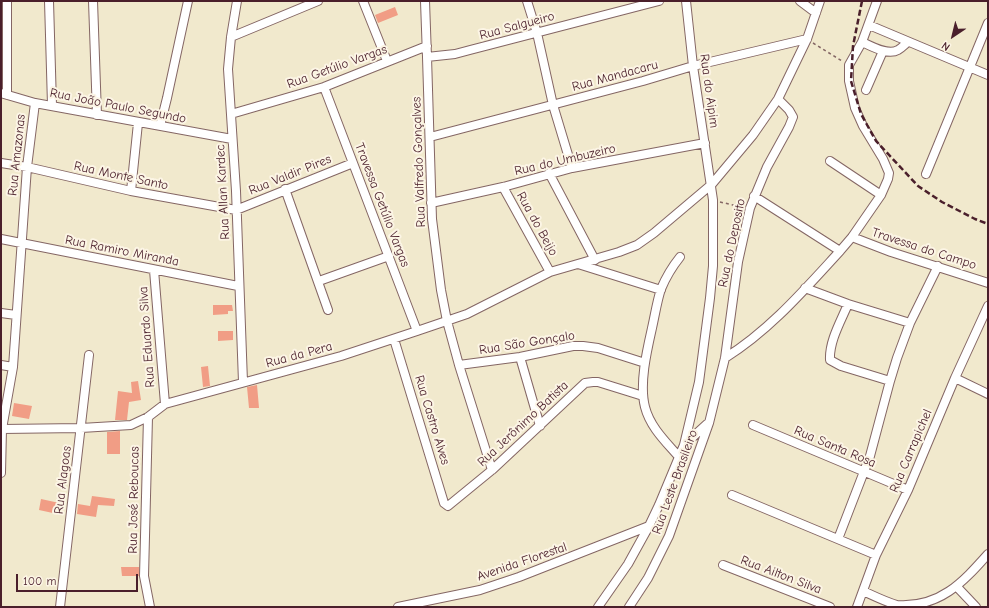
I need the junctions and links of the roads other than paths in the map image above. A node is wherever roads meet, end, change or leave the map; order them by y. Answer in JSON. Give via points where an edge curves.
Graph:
{"nodes":[{"id":1,"x":7,"y":1,"type":"edge"},
{"id":2,"x":49,"y":1,"type":"edge"},
{"id":3,"x":92,"y":1,"type":"edge"},
{"id":4,"x":188,"y":1,"type":"edge"},
{"id":5,"x":237,"y":1,"type":"edge"},
{"id":6,"x":318,"y":1,"type":"edge"},
{"id":7,"x":363,"y":1,"type":"edge"},
{"id":8,"x":425,"y":1,"type":"edge"},
{"id":9,"x":527,"y":1,"type":"edge"},
{"id":10,"x":659,"y":1,"type":"edge"},
{"id":11,"x":686,"y":1,"type":"edge"},
{"id":12,"x":800,"y":1,"type":"edge"},
{"id":13,"x":820,"y":1,"type":"edge"},
{"id":14,"x":877,"y":1,"type":"edge"},
{"id":15,"x":816,"y":13,"type":"junction"},
{"id":16,"x":4,"y":15,"type":"edge"},
{"id":17,"x":988,"y":23,"type":"edge"},
{"id":18,"x":869,"y":25,"type":"junction"},
{"id":19,"x":537,"y":33,"type":"junction"},
{"id":20,"x":230,"y":37,"type":"junction"},
{"id":21,"x":807,"y":39,"type":"junction"},
{"id":22,"x":862,"y":42,"type":"junction"},
{"id":23,"x":908,"y":42,"type":"junction"},
{"id":24,"x":427,"y":46,"type":"junction"},
{"id":25,"x":883,"y":51,"type":"junction"},
{"id":26,"x":428,"y":57,"type":"junction"},
{"id":27,"x":387,"y":61,"type":"junction"},
{"id":28,"x":693,"y":66,"type":"junction"},
{"id":29,"x":969,"y":67,"type":"junction"},
{"id":30,"x":988,"y":75,"type":"edge"},
{"id":31,"x":324,"y":87,"type":"junction"},
{"id":32,"x":866,"y":90,"type":"dead end"},
{"id":33,"x":4,"y":94,"type":"edge"},
{"id":34,"x":778,"y":99,"type":"junction"},
{"id":35,"x":34,"y":103,"type":"junction"},
{"id":36,"x":52,"y":105,"type":"junction"},
{"id":37,"x":553,"y":105,"type":"junction"},
{"id":38,"x":97,"y":114,"type":"junction"},
{"id":39,"x":231,"y":114,"type":"junction"},
{"id":40,"x":138,"y":123,"type":"junction"},
{"id":41,"x":160,"y":126,"type":"junction"},
{"id":42,"x":430,"y":137,"type":"junction"},
{"id":43,"x":232,"y":139,"type":"junction"},
{"id":44,"x":705,"y":143,"type":"junction"},
{"id":45,"x":830,"y":161,"type":"dead end"},
{"id":46,"x":1,"y":163,"type":"edge"},
{"id":47,"x":353,"y":163,"type":"junction"},
{"id":48,"x":27,"y":167,"type":"junction"},
{"id":49,"x":572,"y":168,"type":"junction"},
{"id":50,"x":549,"y":173,"type":"junction"},
{"id":51,"x":926,"y":174,"type":"dead end"},
{"id":52,"x":712,"y":184,"type":"junction"},
{"id":53,"x":503,"y":187,"type":"junction"},
{"id":54,"x":285,"y":190,"type":"junction"},
{"id":55,"x":131,"y":191,"type":"junction"},
{"id":56,"x":881,"y":195,"type":"junction"},
{"id":57,"x":754,"y":196,"type":"junction"},
{"id":58,"x":431,"y":203,"type":"junction"},
{"id":59,"x":236,"y":210,"type":"junction"},
{"id":60,"x":852,"y":237,"type":"junction"},
{"id":61,"x":1,"y":239,"type":"edge"},
{"id":62,"x":21,"y":242,"type":"junction"},
{"id":63,"x":840,"y":251,"type":"junction"},
{"id":64,"x":389,"y":256,"type":"junction"},
{"id":65,"x":680,"y":256,"type":"dead end"},
{"id":66,"x":595,"y":260,"type":"junction"},
{"id":67,"x":578,"y":264,"type":"junction"},
{"id":68,"x":938,"y":266,"type":"junction"},
{"id":69,"x":154,"y":270,"type":"junction"},
{"id":70,"x":550,"y":272,"type":"junction"},
{"id":71,"x":319,"y":281,"type":"junction"},
{"id":72,"x":988,"y":283,"type":"edge"},
{"id":73,"x":238,"y":286,"type":"junction"},
{"id":74,"x":805,"y":288,"type":"junction"},
{"id":75,"x":661,"y":290,"type":"junction"},
{"id":76,"x":848,"y":304,"type":"junction"},
{"id":77,"x":988,"y":306,"type":"edge"},
{"id":78,"x":328,"y":310,"type":"dead end"},
{"id":79,"x":1,"y":313,"type":"edge"},
{"id":80,"x":16,"y":315,"type":"junction"},
{"id":81,"x":447,"y":321,"type":"junction"},
{"id":82,"x":910,"y":324,"type":"junction"},
{"id":83,"x":417,"y":331,"type":"junction"},
{"id":84,"x":394,"y":339,"type":"junction"},
{"id":85,"x":89,"y":355,"type":"dead end"},
{"id":86,"x":520,"y":357,"type":"junction"},
{"id":87,"x":725,"y":358,"type":"junction"},
{"id":88,"x":645,"y":363,"type":"junction"},
{"id":89,"x":1,"y":365,"type":"edge"},
{"id":90,"x":459,"y":366,"type":"junction"},
{"id":91,"x":13,"y":367,"type":"junction"},
{"id":92,"x":955,"y":378,"type":"junction"},
{"id":93,"x":890,"y":381,"type":"junction"},
{"id":94,"x":243,"y":382,"type":"junction"},
{"id":95,"x":988,"y":394,"type":"edge"},
{"id":96,"x":643,"y":396,"type":"junction"},
{"id":97,"x":165,"y":404,"type":"junction"},
{"id":98,"x":148,"y":417,"type":"junction"},
{"id":99,"x":709,"y":423,"type":"junction"},
{"id":100,"x":753,"y":425,"type":"dead end"},
{"id":101,"x":540,"y":426,"type":"junction"},
{"id":102,"x":81,"y":428,"type":"junction"},
{"id":103,"x":2,"y":429,"type":"edge"},
{"id":104,"x":684,"y":445,"type":"junction"},
{"id":105,"x":679,"y":457,"type":"junction"},
{"id":106,"x":492,"y":470,"type":"junction"},
{"id":107,"x":1,"y":472,"type":"edge"},
{"id":108,"x":864,"y":472,"type":"junction"},
{"id":109,"x":908,"y":490,"type":"junction"},
{"id":110,"x":732,"y":495,"type":"dead end"},
{"id":111,"x":450,"y":505,"type":"joint"},
{"id":112,"x":649,"y":526,"type":"junction"},
{"id":113,"x":838,"y":539,"type":"junction"},
{"id":114,"x":988,"y":554,"type":"edge"},
{"id":115,"x":876,"y":555,"type":"junction"},
{"id":116,"x":723,"y":565,"type":"dead end"},
{"id":117,"x":958,"y":588,"type":"junction"},
{"id":118,"x":863,"y":591,"type":"junction"},
{"id":119,"x":60,"y":607,"type":"edge"},
{"id":120,"x":150,"y":607,"type":"edge"},
{"id":121,"x":398,"y":607,"type":"edge"},
{"id":122,"x":598,"y":607,"type":"edge"},
{"id":123,"x":629,"y":607,"type":"edge"},
{"id":124,"x":830,"y":607,"type":"edge"},
{"id":125,"x":857,"y":607,"type":"edge"},
{"id":126,"x":976,"y":607,"type":"edge"}],
"edges":[{"from":1,"to":16,"type":"street"},
{"from":2,"to":36,"type":"street"},
{"from":3,"to":38,"type":"street"},
{"from":4,"to":41,"type":"street"},
{"from":5,"to":20,"type":"street","name":"Rua Allan Kardec"},
{"from":6,"to":20,"type":"street"},
{"from":7,"to":27,"type":"street"},
{"from":8,"to":24,"type":"street","name":"Rua Valfredo Gonçalves"},
{"from":9,"to":19,"type":"street"},
{"from":10,"to":19,"type":"street","name":"Rua Salgueiro"},
{"from":11,"to":28,"type":"street","name":"Rua do Aipim"},
{"from":12,"to":15,"type":"street"},
{"from":13,"to":15,"type":"street","name":"Rua da Pera"},
{"from":14,"to":18,"type":"street"},
{"from":15,"to":21,"type":"street","name":"Rua da Pera"},
{"from":16,"to":33,"type":"street"},
{"from":17,"to":29,"type":"street"},
{"from":18,"to":22,"type":"street"},
{"from":18,"to":23,"type":"street"},
{"from":19,"to":26,"type":"street","name":"Rua Salgueiro","via":[[455,54]]},
{"from":19,"to":37,"type":"street"},
{"from":20,"to":39,"type":"street","name":"Rua Allan Kardec","via":[[228,69]]},
{"from":21,"to":28,"type":"street","name":"Rua Mandacaru"},
{"from":21,"to":34,"type":"street","name":"Rua da Pera"},
{"from":22,"to":25,"type":"street"},
{"from":22,"to":56,"type":"street","via":[[849,65],[849,81],[855,108],[884,159],[889,173]]},
{"from":23,"to":25,"type":"street","via":[[898,51]]},
{"from":23,"to":29,"type":"street"},
{"from":24,"to":26,"type":"street","name":"Rua Valfredo Gonçalves"},
{"from":24,"to":27,"type":"street","name":"Rua Getúlio Vargas"},
{"from":25,"to":32,"type":"street"},
{"from":26,"to":42,"type":"street","name":"Rua Valfredo Gonçalves"},
{"from":27,"to":31,"type":"street","name":"Rua Getúlio Vargas"},
{"from":28,"to":37,"type":"street","name":"Rua Mandacaru"},
{"from":28,"to":44,"type":"street","name":"Rua do Aipim"},
{"from":29,"to":30,"type":"street"},
{"from":29,"to":51,"type":"street"},
{"from":31,"to":39,"type":"street","name":"Rua Getúlio Vargas"},
{"from":31,"to":47,"type":"street","name":"Travessa Getúlio Vargas"},
{"from":33,"to":35,"type":"street","name":"Rua João Paulo Segundo"},
{"from":34,"to":52,"type":"street","name":"Rua da Pera","via":[[753,135]]},
{"from":34,"to":57,"type":"street","name":"Rua do Deposito","via":[[793,117]]},
{"from":35,"to":36,"type":"street","name":"Rua João Paulo Segundo"},
{"from":35,"to":48,"type":"street","name":"Rua Amazonas"},
{"from":36,"to":38,"type":"street","name":"Rua João Paulo Segundo"},
{"from":37,"to":42,"type":"street","name":"Rua Mandacaru"},
{"from":37,"to":49,"type":"street"},
{"from":38,"to":40,"type":"street","name":"Rua João Paulo Segundo"},
{"from":39,"to":43,"type":"street","name":"Rua Allan Kardec"},
{"from":40,"to":41,"type":"street","name":"Rua João Paulo Segundo"},
{"from":40,"to":55,"type":"street"},
{"from":41,"to":43,"type":"street","name":"Rua João Paulo Segundo"},
{"from":42,"to":58,"type":"street","name":"Rua Valfredo Gonçalves"},
{"from":43,"to":59,"type":"street","name":"Rua Allan Kardec"},
{"from":44,"to":49,"type":"street","name":"Rua do Umbuzeiro"},
{"from":44,"to":52,"type":"street","name":"Rua do Aipim"},
{"from":45,"to":56,"type":"street"},
{"from":46,"to":48,"type":"street","name":"Rua Monte Santo"},
{"from":47,"to":54,"type":"street","name":"Rua Valdir Pires"},
{"from":47,"to":64,"type":"street","name":"Travessa Getúlio Vargas"},
{"from":48,"to":55,"type":"street","name":"Rua Monte Santo"},
{"from":48,"to":62,"type":"street","name":"Rua Amazonas"},
{"from":49,"to":50,"type":"street","name":"Rua do Umbuzeiro"},
{"from":50,"to":53,"type":"street","name":"Rua do Umbuzeiro"},
{"from":50,"to":66,"type":"street"},
{"from":52,"to":66,"type":"street","name":"Rua da Pera","via":[[642,242]]},
{"from":52,"to":104,"type":"street","name":"Rua do Aipim","via":[[713,266],[710,298],[699,382]]},
{"from":53,"to":58,"type":"street","name":"Rua do Umbuzeiro"},
{"from":53,"to":70,"type":"street","name":"Rua do Beijo"},
{"from":54,"to":59,"type":"street","name":"Rua Valdir Pires"},
{"from":54,"to":71,"type":"street"},
{"from":55,"to":59,"type":"street","name":"Rua Monte Santo"},
{"from":56,"to":60,"type":"street"},
{"from":57,"to":63,"type":"street"},
{"from":57,"to":87,"type":"street","name":"Rua do Deposito","via":[[738,262]]},
{"from":58,"to":81,"type":"street","name":"Rua Valfredo Gonçalves"},
{"from":59,"to":73,"type":"street","name":"Rua Allan Kardec"},
{"from":60,"to":63,"type":"street"},
{"from":60,"to":68,"type":"street","name":"Travessa do Campo"},
{"from":61,"to":62,"type":"street","name":"Rua Ramiro Miranda"},
{"from":62,"to":69,"type":"street","name":"Rua Ramiro Miranda"},
{"from":62,"to":80,"type":"street","name":"Rua Amazonas"},
{"from":63,"to":74,"type":"street"},
{"from":64,"to":71,"type":"street"},
{"from":64,"to":83,"type":"street","name":"Travessa Getúlio Vargas"},
{"from":65,"to":75,"type":"street"},
{"from":66,"to":67,"type":"street","name":"Rua da Pera"},
{"from":67,"to":70,"type":"street","name":"Rua da Pera"},
{"from":67,"to":75,"type":"street"},
{"from":68,"to":72,"type":"street","name":"Travessa do Campo"},
{"from":68,"to":82,"type":"street"},
{"from":69,"to":73,"type":"street","name":"Rua Ramiro Miranda"},
{"from":69,"to":97,"type":"street","name":"Rua Eduardo Silva"},
{"from":70,"to":81,"type":"street","name":"Rua da Pera","via":[[467,314]]},
{"from":71,"to":78,"type":"street"},
{"from":73,"to":94,"type":"street","name":"Rua Allan Kardec"},
{"from":74,"to":76,"type":"street"},
{"from":74,"to":87,"type":"street","via":[[765,329]]},
{"from":75,"to":88,"type":"street"},
{"from":76,"to":82,"type":"street"},
{"from":76,"to":93,"type":"street","via":[[834,337],[830,360],[841,366]]},
{"from":77,"to":92,"type":"street","name":"Rua Carrapichel"},
{"from":79,"to":80,"type":"street"},
{"from":80,"to":91,"type":"street","name":"Rua Amazonas"},
{"from":81,"to":83,"type":"street","name":"Rua da Pera"},
{"from":81,"to":90,"type":"street","name":"Rua Valfredo Gonçalves"},
{"from":82,"to":93,"type":"street"},
{"from":83,"to":84,"type":"street","name":"Rua da Pera"},
{"from":84,"to":94,"type":"street","name":"Rua da Pera"},
{"from":84,"to":111,"type":"street","name":"Rua Castro Alves","via":[[444,503]]},
{"from":85,"to":102,"type":"street","name":"Rua Alagoas"},
{"from":86,"to":88,"type":"street","name":"Rua São Gonçalo","via":[[562,347],[584,346]]},
{"from":86,"to":90,"type":"street","name":"Rua São Gonçalo"},
{"from":86,"to":101,"type":"street"},
{"from":87,"to":99,"type":"street","name":"Rua Leste Brasileiro"},
{"from":88,"to":96,"type":"street"},
{"from":89,"to":91,"type":"street"},
{"from":90,"to":106,"type":"street","name":"Rua Valfredo Gonçalves"},
{"from":91,"to":103,"type":"street","name":"Rua Amazonas"},
{"from":92,"to":95,"type":"street"},
{"from":92,"to":109,"type":"street","name":"Rua Carrapichel"},
{"from":93,"to":108,"type":"street"},
{"from":94,"to":97,"type":"street","name":"Rua da Pera"},
{"from":96,"to":101,"type":"street","name":"Rua Jerônimo Batista","via":[[598,382],[585,383]]},
{"from":96,"to":105,"type":"street","via":[[645,407],[659,435]]},
{"from":97,"to":98,"type":"street","name":"Rua da Pera"},
{"from":98,"to":102,"type":"street","name":"Rua da Pera","via":[[130,425]]},
{"from":98,"to":120,"type":"street","name":"Rua José Reboucas","via":[[144,576]]},
{"from":99,"to":104,"type":"street"},
{"from":99,"to":123,"type":"street","name":"Rua Leste Brasileiro","via":[[669,536],[648,578]]},
{"from":100,"to":108,"type":"street","name":"Rua Santa Rosa"},
{"from":101,"to":106,"type":"street","name":"Rua Jerônimo Batista"},
{"from":102,"to":103,"type":"street","name":"Rua da Pera"},
{"from":102,"to":119,"type":"street","name":"Rua Alagoas"},
{"from":103,"to":107,"type":"street","name":"Rua Amazonas"},
{"from":104,"to":105,"type":"street","name":"Rua do Aipim"},
{"from":105,"to":112,"type":"street","name":"Rua do Aipim"},
{"from":106,"to":111,"type":"street","name":"Rua Jerônimo Batista"},
{"from":108,"to":109,"type":"street","name":"Rua Santa Rosa"},
{"from":108,"to":113,"type":"street"},
{"from":109,"to":115,"type":"street","name":"Rua Carrapichel"},
{"from":110,"to":113,"type":"street"},
{"from":112,"to":121,"type":"street","name":"Avenida Florestal","via":[[480,590]]},
{"from":112,"to":122,"type":"street","name":"Rua do Aipim","via":[[628,564]]},
{"from":113,"to":115,"type":"street"},
{"from":114,"to":117,"type":"street"},
{"from":115,"to":118,"type":"street","name":"Rua Carrapichel"},
{"from":116,"to":124,"type":"street","name":"Rua Ailton Silva"},
{"from":117,"to":118,"type":"street","via":[[938,601],[911,607],[896,605]]},
{"from":117,"to":126,"type":"street"},
{"from":118,"to":125,"type":"street","name":"Rua Carrapichel"}]}
